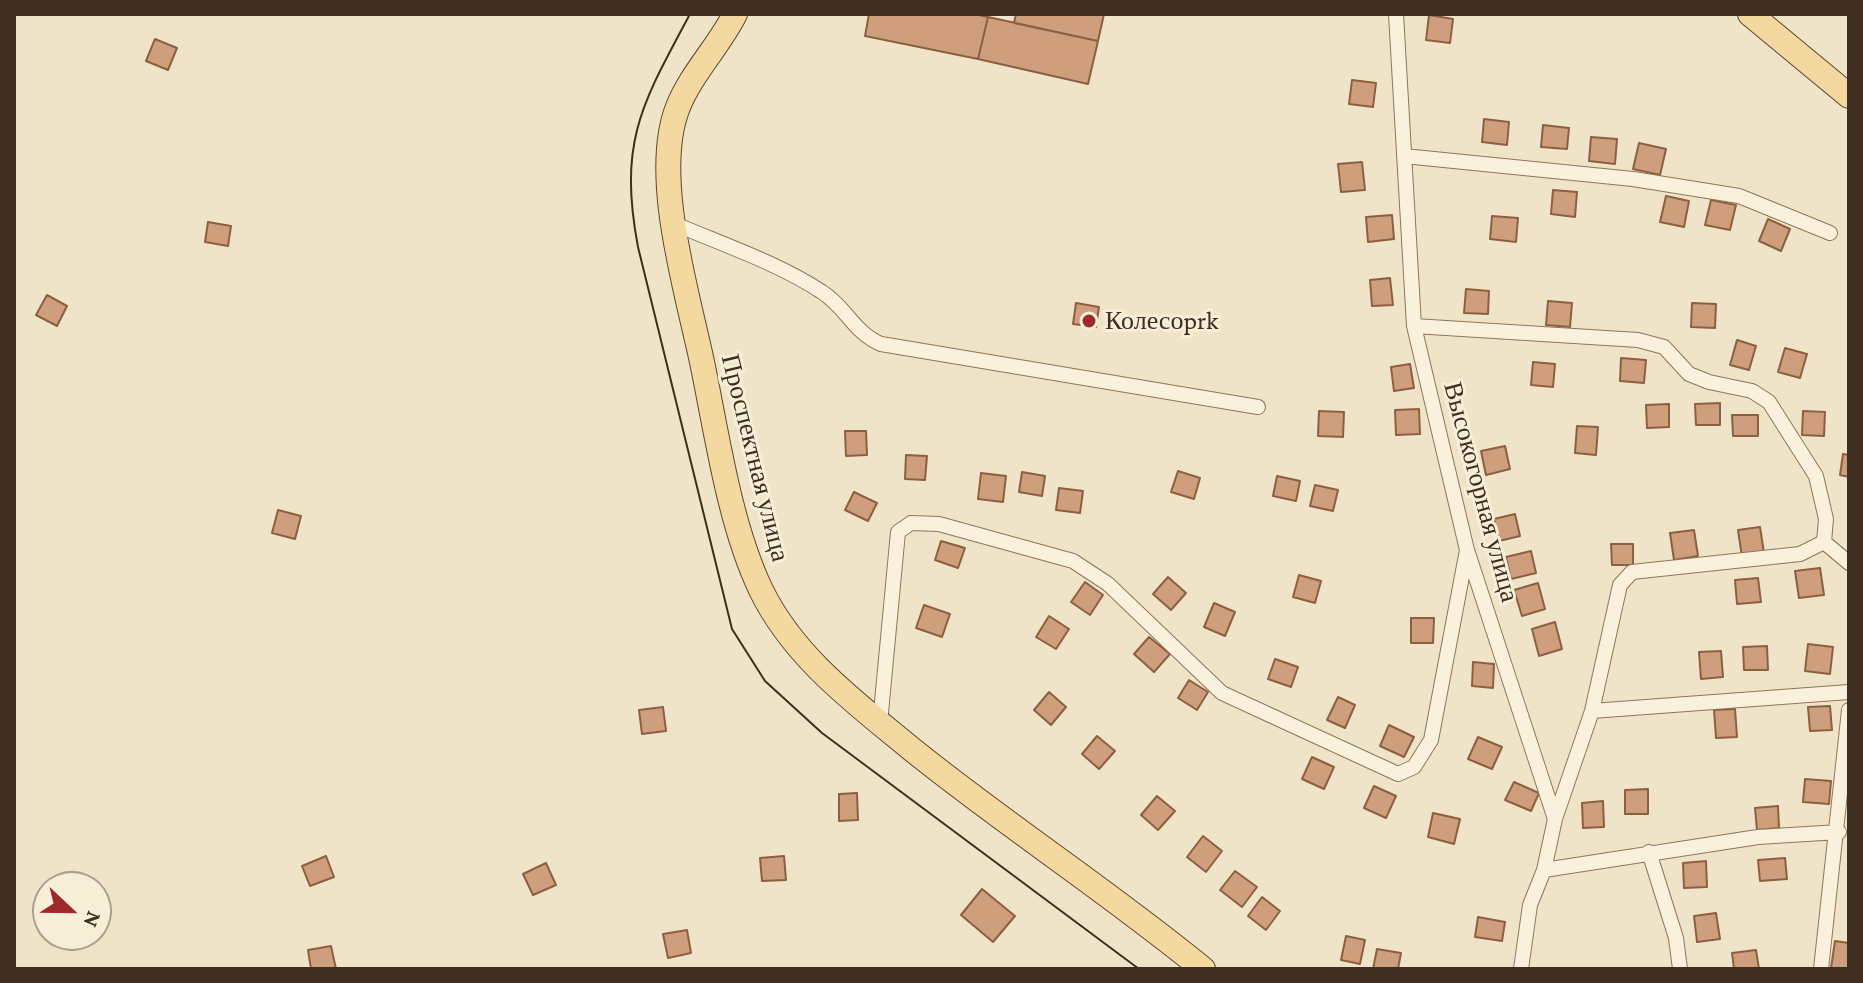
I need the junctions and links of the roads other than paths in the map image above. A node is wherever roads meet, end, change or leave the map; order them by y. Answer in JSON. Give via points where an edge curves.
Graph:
{"nodes":[{"id":1,"x":735,"y":14,"type":"edge"},
{"id":2,"x":1396,"y":14,"type":"edge"},
{"id":3,"x":1750,"y":14,"type":"edge"},
{"id":4,"x":1849,"y":96,"type":"edge"},
{"id":5,"x":1404,"y":156,"type":"junction"},
{"id":6,"x":675,"y":224,"type":"junction"},
{"id":7,"x":1830,"y":233,"type":"dead end"},
{"id":8,"x":1414,"y":326,"type":"junction"},
{"id":9,"x":1258,"y":407,"type":"dead end"},
{"id":10,"x":1824,"y":542,"type":"junction"},
{"id":11,"x":1467,"y":550,"type":"junction"},
{"id":12,"x":1849,"y":563,"type":"edge"},
{"id":13,"x":1849,"y":692,"type":"edge"},
{"id":14,"x":1849,"y":710,"type":"edge"},
{"id":15,"x":1592,"y":711,"type":"junction"},
{"id":16,"x":880,"y":723,"type":"junction"},
{"id":17,"x":1555,"y":819,"type":"junction"},
{"id":18,"x":1839,"y":832,"type":"junction"},
{"id":19,"x":1649,"y":852,"type":"junction"},
{"id":20,"x":1544,"y":870,"type":"junction"},
{"id":21,"x":1203,"y":969,"type":"edge"},
{"id":22,"x":1521,"y":969,"type":"edge"},
{"id":23,"x":1680,"y":969,"type":"edge"},
{"id":24,"x":1821,"y":969,"type":"edge"}],
"edges":[{"from":1,"to":6,"type":"main road","name":"Проспектная улица","via":[[679,104],[670,133],[666,185]]},
{"from":2,"to":5,"type":"street","name":"Высокогорная улица"},
{"from":3,"to":4,"type":"main road"},
{"from":5,"to":7,"type":"street","via":[[1633,179],[1739,196]]},
{"from":5,"to":8,"type":"street","name":"Высокогорная улица"},
{"from":6,"to":9,"type":"street","via":[[812,285],[833,299],[866,338],[881,344]]},
{"from":6,"to":16,"type":"main road","name":"Проспектная улица","via":[[718,442],[761,589],[817,670]]},
{"from":8,"to":10,"type":"street","via":[[1638,340],[1664,347],[1689,374],[1752,391],[1769,402],[1816,476],[1826,519]]},
{"from":8,"to":11,"type":"street","name":"Высокогорная улица"},
{"from":10,"to":12,"type":"street"},
{"from":10,"to":15,"type":"street","via":[[1800,554],[1632,572],[1620,585]]},
{"from":11,"to":16,"type":"street","via":[[1431,740],[1414,767],[1398,774],[1222,693],[1108,584],[1073,561],[939,524],[911,523],[898,532]]},
{"from":11,"to":17,"type":"street","name":"Высокогорная улица"},
{"from":13,"to":15,"type":"street"},
{"from":14,"to":18,"type":"street"},
{"from":15,"to":17,"type":"street"},
{"from":16,"to":21,"type":"main road","name":"Проспектная улица"},
{"from":17,"to":20,"type":"street"},
{"from":18,"to":19,"type":"street"},
{"from":18,"to":24,"type":"street"},
{"from":19,"to":20,"type":"street"},
{"from":19,"to":23,"type":"street","via":[[1676,938]]},
{"from":20,"to":22,"type":"street","via":[[1530,905]]}]}
